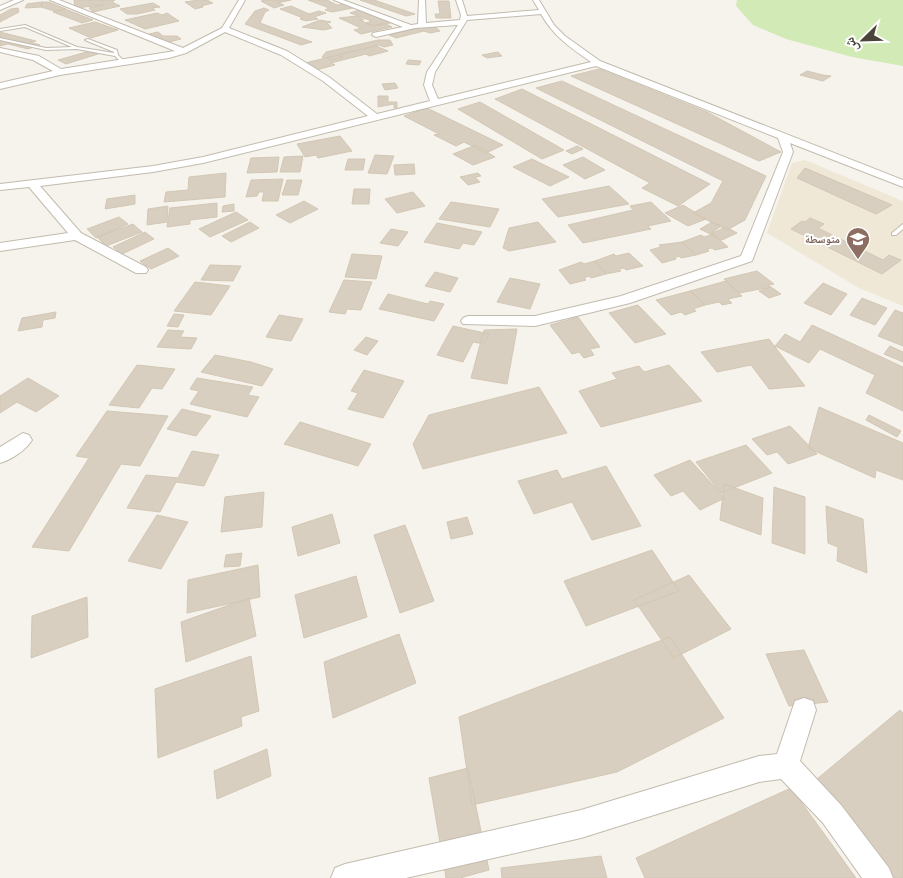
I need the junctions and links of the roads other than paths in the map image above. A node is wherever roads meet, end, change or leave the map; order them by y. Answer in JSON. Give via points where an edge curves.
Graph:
{"nodes":[{"id":1,"x":20,"y":0,"type":"edge"},
{"id":2,"x":53,"y":0,"type":"edge"},
{"id":3,"x":242,"y":0,"type":"edge"},
{"id":4,"x":337,"y":0,"type":"edge"},
{"id":5,"x":422,"y":0,"type":"edge"},
{"id":6,"x":459,"y":0,"type":"edge"},
{"id":7,"x":536,"y":0,"type":"edge"},
{"id":8,"x":0,"y":8,"type":"edge"},
{"id":9,"x":544,"y":12,"type":"junction"},
{"id":10,"x":463,"y":20,"type":"junction"},
{"id":11,"x":8,"y":22,"type":"dead end"},
{"id":12,"x":422,"y":25,"type":"junction"},
{"id":13,"x":10,"y":27,"type":"junction"},
{"id":14,"x":411,"y":27,"type":"junction"},
{"id":15,"x":225,"y":29,"type":"junction"},
{"id":16,"x":0,"y":30,"type":"edge"},
{"id":17,"x":376,"y":35,"type":"dead end"},
{"id":18,"x":0,"y":39,"type":"edge"},
{"id":19,"x":87,"y":40,"type":"dead end"},
{"id":20,"x":77,"y":48,"type":"junction"},
{"id":21,"x":0,"y":50,"type":"edge"},
{"id":22,"x":183,"y":51,"type":"junction"},
{"id":23,"x":13,"y":53,"type":"junction"},
{"id":24,"x":116,"y":55,"type":"junction"},
{"id":25,"x":0,"y":61,"type":"edge"},
{"id":26,"x":124,"y":63,"type":"junction"},
{"id":27,"x":597,"y":63,"type":"junction"},
{"id":28,"x":60,"y":72,"type":"junction"},
{"id":29,"x":0,"y":86,"type":"edge"},
{"id":30,"x":435,"y":102,"type":"junction"},
{"id":31,"x":374,"y":117,"type":"junction"},
{"id":32,"x":782,"y":135,"type":"junction"},
{"id":33,"x":32,"y":183,"type":"junction"},
{"id":34,"x":903,"y":184,"type":"edge"},
{"id":35,"x":0,"y":187,"type":"edge"},
{"id":36,"x":903,"y":226,"type":"edge"},
{"id":37,"x":894,"y":234,"type":"dead end"},
{"id":38,"x":77,"y":236,"type":"junction"},
{"id":39,"x":0,"y":248,"type":"edge"},
{"id":40,"x":141,"y":270,"type":"dead end"},
{"id":41,"x":468,"y":321,"type":"dead end"},
{"id":42,"x":23,"y":440,"type":"dead end"},
{"id":43,"x":0,"y":456,"type":"edge"},
{"id":44,"x":804,"y":710,"type":"dead end"},
{"id":45,"x":786,"y":765,"type":"junction"},
{"id":46,"x":345,"y":878,"type":"edge"},
{"id":47,"x":879,"y":878,"type":"edge"}],
"edges":[{"from":1,"to":8,"type":"street"},
{"from":2,"to":22,"type":"street"},
{"from":3,"to":15,"type":"street"},
{"from":4,"to":14,"type":"street"},
{"from":5,"to":12,"type":"street"},
{"from":6,"to":10,"type":"street"},
{"from":7,"to":9,"type":"street"},
{"from":9,"to":10,"type":"street"},
{"from":9,"to":27,"type":"street","via":[[562,38]]},
{"from":10,"to":12,"type":"street"},
{"from":10,"to":30,"type":"street","via":[[431,72],[428,85]]},
{"from":11,"to":13,"type":"lane","via":[[3,25]]},
{"from":12,"to":14,"type":"street"},
{"from":13,"to":16,"type":"lane"},
{"from":13,"to":20,"type":"lane","via":[[25,26]]},
{"from":14,"to":17,"type":"street"},
{"from":15,"to":22,"type":"street"},
{"from":15,"to":31,"type":"street","via":[[284,53],[326,79]]},
{"from":18,"to":20,"type":"lane","via":[[46,49]]},
{"from":19,"to":24,"type":"lane","via":[[116,52]]},
{"from":20,"to":24,"type":"lane"},
{"from":21,"to":23,"type":"street"},
{"from":22,"to":26,"type":"street"},
{"from":23,"to":25,"type":"street"},
{"from":23,"to":28,"type":"street","via":[[36,58]]},
{"from":24,"to":26,"type":"lane"},
{"from":26,"to":28,"type":"street"},
{"from":27,"to":30,"type":"street"},
{"from":27,"to":32,"type":"street"},
{"from":28,"to":29,"type":"street"},
{"from":30,"to":31,"type":"street"},
{"from":31,"to":33,"type":"street","via":[[203,160]]},
{"from":32,"to":34,"type":"street"},
{"from":32,"to":41,"type":"street","via":[[788,152],[747,258],[625,300],[544,319]]},
{"from":33,"to":35,"type":"street"},
{"from":33,"to":38,"type":"street"},
{"from":36,"to":37,"type":"lane"},
{"from":38,"to":39,"type":"street"},
{"from":38,"to":40,"type":"street"},
{"from":42,"to":43,"type":"street"},
{"from":44,"to":45,"type":"street"},
{"from":45,"to":46,"type":"street","via":[[759,769],[581,824]]},
{"from":45,"to":47,"type":"street","via":[[832,814]]}]}
